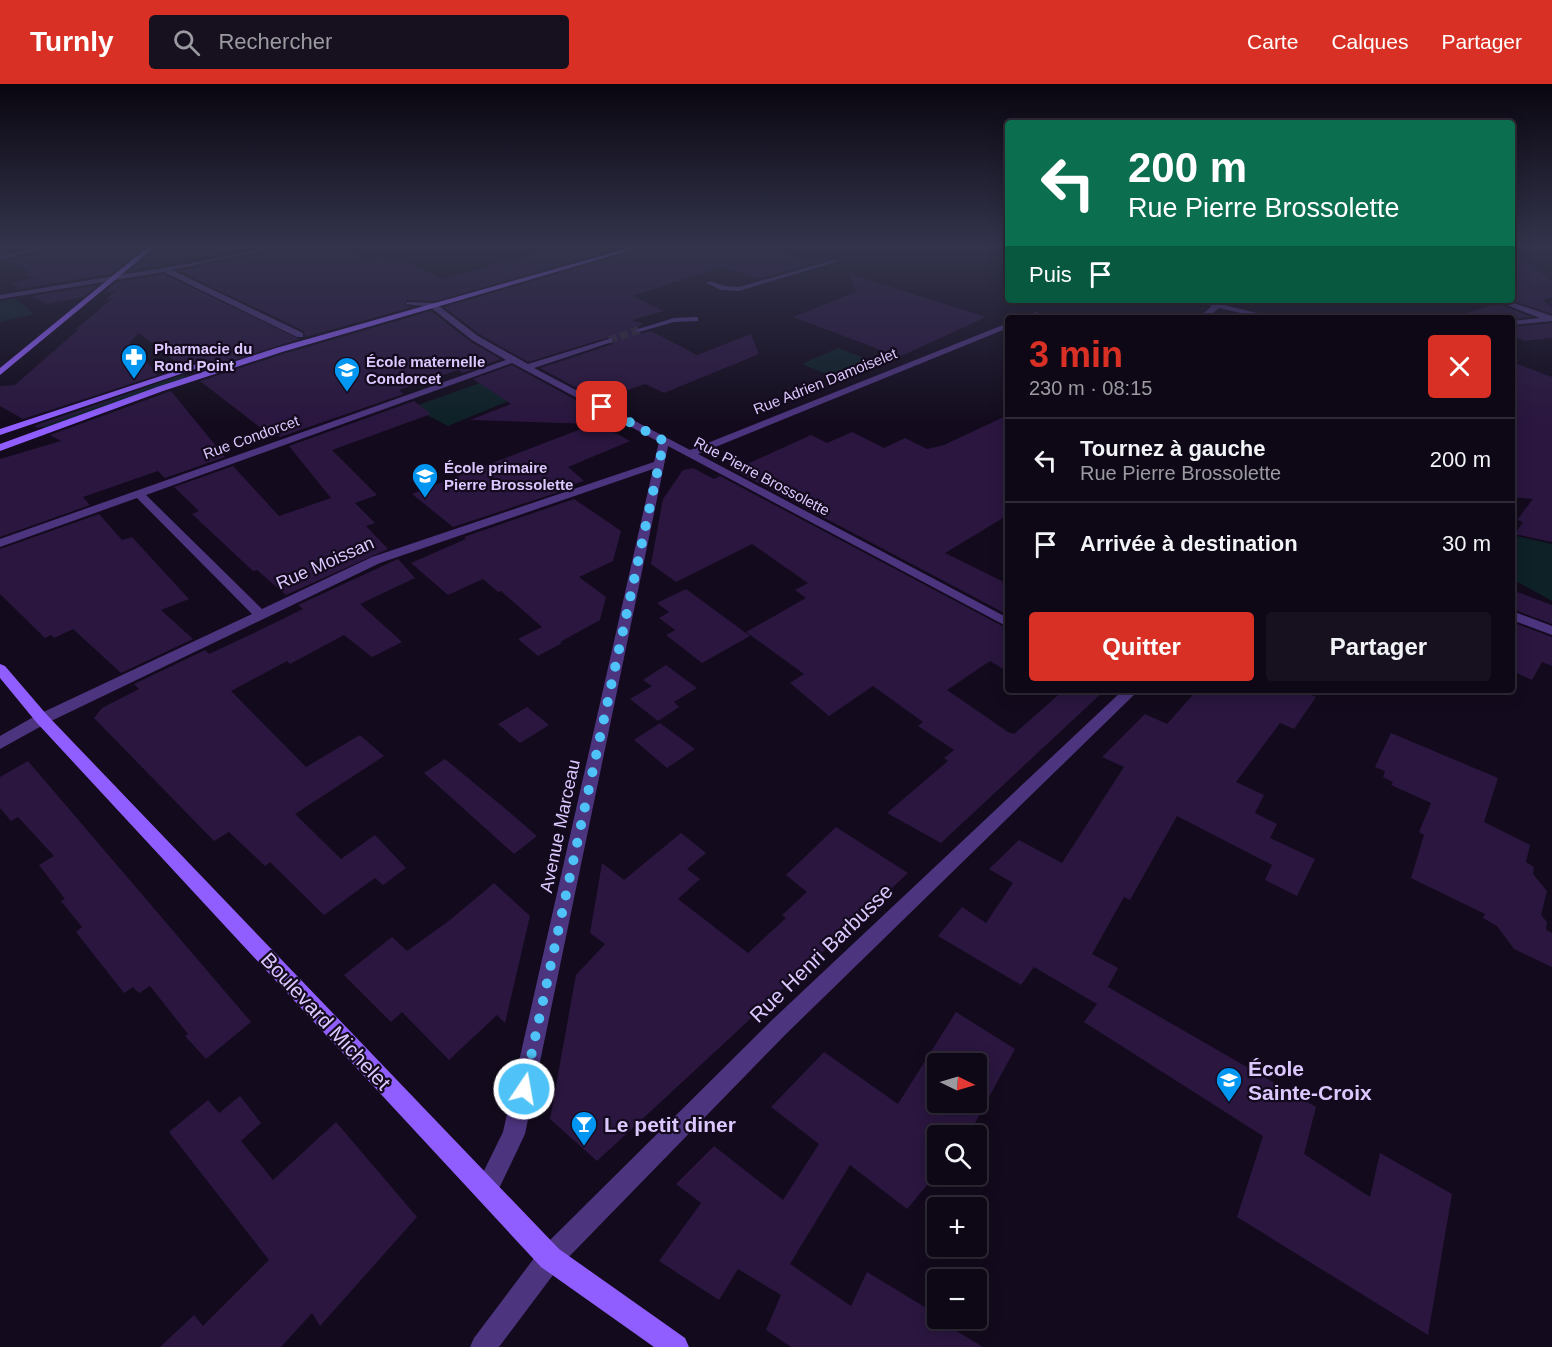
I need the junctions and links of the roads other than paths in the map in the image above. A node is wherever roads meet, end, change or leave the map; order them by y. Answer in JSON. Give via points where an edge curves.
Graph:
{"nodes":[{"id":1,"x":80,"y":305,"type":"edge"},
{"id":2,"x":238,"y":305,"type":"edge"},
{"id":3,"x":407,"y":305,"type":"edge"},
{"id":4,"x":432,"y":305,"type":"joint"},
{"id":5,"x":1218,"y":305,"type":"edge"},
{"id":6,"x":1227,"y":305,"type":"edge"},
{"id":7,"x":1513,"y":305,"type":"edge"},
{"id":8,"x":1206,"y":315,"type":"edge"},
{"id":9,"x":1262,"y":315,"type":"edge"},
{"id":10,"x":1552,"y":318,"type":"edge"},
{"id":11,"x":695,"y":319,"type":"dead end"},
{"id":12,"x":1515,"y":323,"type":"edge"},
{"id":13,"x":1005,"y":326,"type":"edge"},
{"id":14,"x":639,"y":330,"type":"tunnel mouth"},
{"id":15,"x":300,"y":335,"type":"junction"},
{"id":16,"x":609,"y":340,"type":"tunnel mouth"},
{"id":17,"x":513,"y":360,"type":"junction"},
{"id":18,"x":528,"y":367,"type":"junction"},
{"id":19,"x":0,"y":372,"type":"edge"},
{"id":20,"x":0,"y":432,"type":"edge"},
{"id":21,"x":664,"y":441,"type":"junction"},
{"id":22,"x":0,"y":448,"type":"edge"},
{"id":23,"x":688,"y":454,"type":"junction"},
{"id":24,"x":658,"y":464,"type":"junction"},
{"id":25,"x":139,"y":494,"type":"junction"},
{"id":26,"x":0,"y":543,"type":"edge"},
{"id":27,"x":260,"y":614,"type":"junction"},
{"id":28,"x":1515,"y":616,"type":"edge"},
{"id":29,"x":1005,"y":621,"type":"edge"},
{"id":30,"x":1552,"y":631,"type":"edge"},
{"id":31,"x":0,"y":669,"type":"edge"},
{"id":32,"x":1129,"y":693,"type":"edge"},
{"id":33,"x":42,"y":719,"type":"junction"},
{"id":34,"x":0,"y":743,"type":"edge"},
{"id":35,"x":486,"y":1191,"type":"junction"},
{"id":36,"x":550,"y":1258,"type":"junction"},
{"id":37,"x":483,"y":1347,"type":"edge"},
{"id":38,"x":676,"y":1347,"type":"edge"}],
"edges":[{"from":1,"to":19,"type":"main road"},
{"from":2,"to":15,"type":"street"},
{"from":3,"to":15,"type":"main road"},
{"from":4,"to":17,"type":"street","name":"Rue Pierre Brossolette"},
{"from":4,"to":22,"type":"main road","via":[[171,386]]},
{"from":5,"to":8,"type":"street"},
{"from":6,"to":9,"type":"street"},
{"from":7,"to":10,"type":"street"},
{"from":10,"to":12,"type":"street"},
{"from":11,"to":14,"type":"street","via":[[674,320]]},
{"from":13,"to":23,"type":"street","name":"Rue Adrien Damoiselet"},
{"from":15,"to":20,"type":"main road"},
{"from":16,"to":18,"type":"street"},
{"from":17,"to":18,"type":"street","name":"Rue Pierre Brossolette"},
{"from":17,"to":25,"type":"street","name":"Rue Condorcet"},
{"from":18,"to":21,"type":"street","name":"Rue Pierre Brossolette"},
{"from":21,"to":23,"type":"street","name":"Rue Pierre Brossolette"},
{"from":21,"to":24,"type":"street"},
{"from":23,"to":29,"type":"street","name":"Rue Pierre Brossolette"},
{"from":24,"to":27,"type":"street","name":"Rue Moissan","via":[[376,560]]},
{"from":24,"to":35,"type":"street","name":"Avenue Marceau","via":[[514,1134]]},
{"from":25,"to":26,"type":"street","name":"Rue Condorcet"},
{"from":25,"to":27,"type":"street"},
{"from":27,"to":33,"type":"street","name":"Rue Moissan"},
{"from":28,"to":30,"type":"street"},
{"from":31,"to":33,"type":"main road","name":"Boulevard Michelet"},
{"from":32,"to":36,"type":"street","name":"Rue Henri Barbusse","via":[[778,1028]]},
{"from":33,"to":34,"type":"street","name":"Rue Moissan"},
{"from":33,"to":35,"type":"main road","name":"Boulevard Michelet"},
{"from":35,"to":36,"type":"main road","name":"Boulevard Michelet"},
{"from":36,"to":37,"type":"street","name":"Rue Henri Barbusse"},
{"from":36,"to":38,"type":"main road","name":"Boulevard Michelet"}]}
